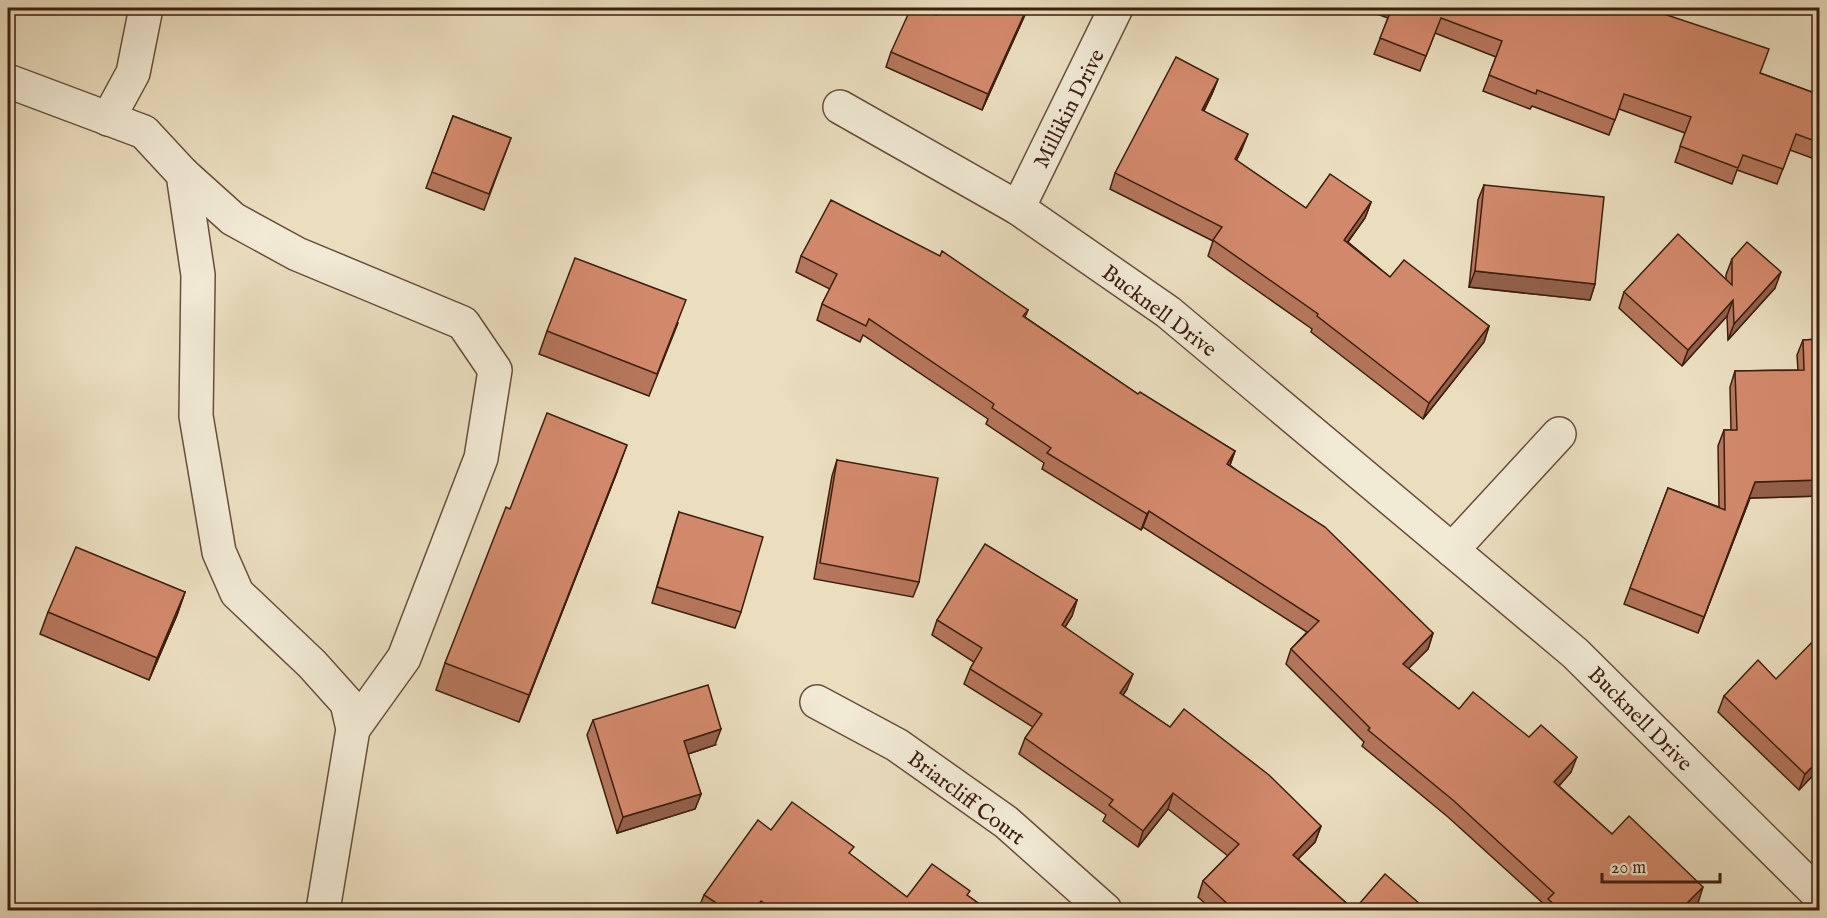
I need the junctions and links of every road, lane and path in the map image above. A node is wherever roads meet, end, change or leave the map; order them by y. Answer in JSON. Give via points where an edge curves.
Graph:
{"nodes":[{"id":1,"x":146,"y":8,"type":"edge"},
{"id":2,"x":1116,"y":8,"type":"edge"},
{"id":3,"x":8,"y":81,"type":"edge"},
{"id":4,"x":840,"y":107,"type":"dead end"},
{"id":5,"x":108,"y":119,"type":"junction"},
{"id":6,"x":183,"y":174,"type":"junction"},
{"id":7,"x":1018,"y":208,"type":"junction"},
{"id":8,"x":1559,"y":434,"type":"dead end"},
{"id":9,"x":1452,"y":550,"type":"junction"},
{"id":10,"x":817,"y":702,"type":"dead end"},
{"id":11,"x":353,"y":729,"type":"junction"},
{"id":12,"x":1820,"y":898,"type":"edge"},
{"id":13,"x":323,"y":910,"type":"edge"},
{"id":14,"x":1105,"y":910,"type":"edge"},
{"id":15,"x":1809,"y":910,"type":"edge"}],
"edges":[{"from":1,"to":5,"type":"street","via":[[133,73]]},
{"from":2,"to":7,"type":"street","name":"Millikin Drive"},
{"from":3,"to":5,"type":"street"},
{"from":4,"to":7,"type":"street","name":"Bucknell Drive"},
{"from":5,"to":6,"type":"street","via":[[144,132]]},
{"from":6,"to":11,"type":"street","via":[[198,275],[196,417],[219,552],[237,592],[347,703]]},
{"from":6,"to":11,"type":"street","via":[[233,219],[297,254],[463,322],[495,370],[481,458],[404,658]]},
{"from":7,"to":9,"type":"street","name":"Bucknell Drive","via":[[1168,312]]},
{"from":8,"to":9,"type":"street"},
{"from":9,"to":12,"type":"street","name":"Bucknell Drive","via":[[1575,653]]},
{"from":10,"to":14,"type":"street","name":"Briarcliff Court","via":[[897,745],[1006,822]]},
{"from":11,"to":13,"type":"street"},
{"from":12,"to":15,"type":"street"}]}
